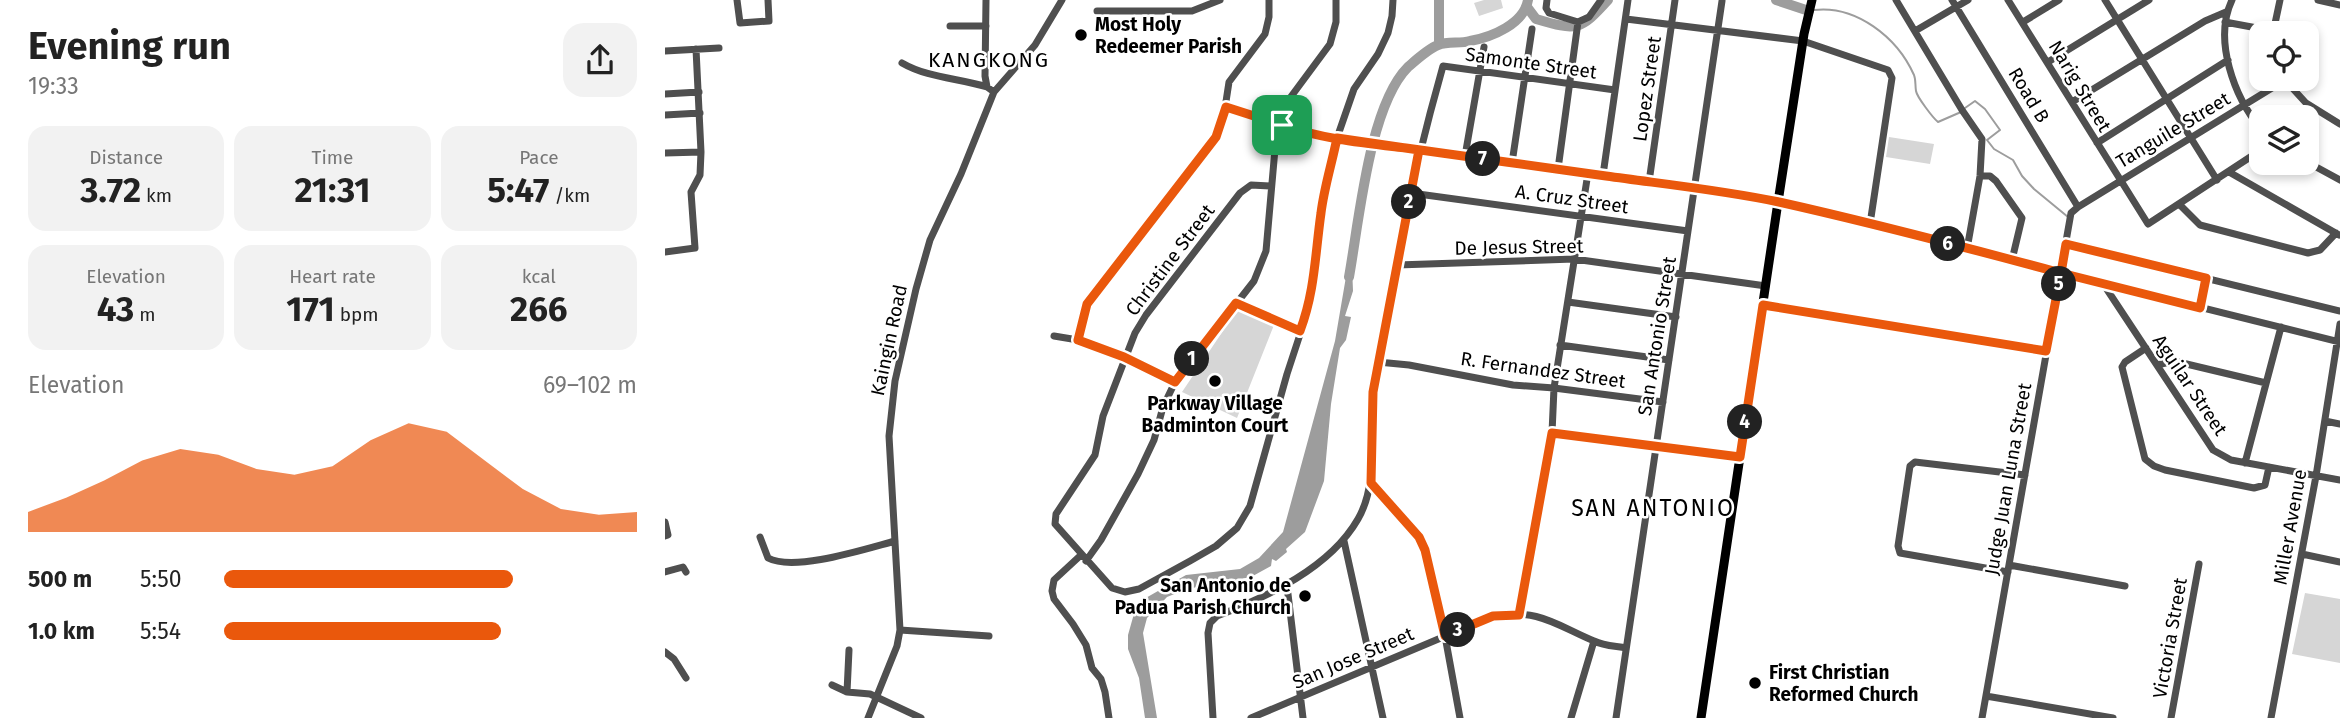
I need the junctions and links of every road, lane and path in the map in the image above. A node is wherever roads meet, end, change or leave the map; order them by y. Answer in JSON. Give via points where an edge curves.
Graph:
{"nodes":[{"id":1,"x":737,"y":0,"type":"edge"},
{"id":2,"x":768,"y":0,"type":"edge"},
{"id":3,"x":986,"y":0,"type":"edge"},
{"id":4,"x":1062,"y":0,"type":"edge"},
{"id":5,"x":1220,"y":0,"type":"edge"},
{"id":6,"x":1269,"y":0,"type":"edge"},
{"id":7,"x":1336,"y":0,"type":"edge"},
{"id":8,"x":1392,"y":0,"type":"edge"},
{"id":9,"x":1547,"y":0,"type":"edge"},
{"id":10,"x":1601,"y":0,"type":"edge"},
{"id":11,"x":1628,"y":0,"type":"edge"},
{"id":12,"x":1675,"y":0,"type":"edge"},
{"id":13,"x":1896,"y":0,"type":"edge"},
{"id":14,"x":1968,"y":0,"type":"edge"},
{"id":15,"x":2008,"y":0,"type":"edge"},
{"id":16,"x":2059,"y":0,"type":"edge"},
{"id":17,"x":2105,"y":0,"type":"edge"},
{"id":18,"x":2149,"y":0,"type":"edge"},
{"id":19,"x":2232,"y":0,"type":"edge"},
{"id":20,"x":2280,"y":0,"type":"edge"},
{"id":21,"x":2318,"y":0,"type":"edge"},
{"id":22,"x":1722,"y":1,"type":"edge"},
{"id":23,"x":1955,"y":3,"type":"edge"},
{"id":24,"x":2340,"y":5,"type":"edge"},
{"id":25,"x":1810,"y":7,"type":"edge"},
{"id":26,"x":1097,"y":11,"type":"dead end"},
{"id":27,"x":2226,"y":12,"type":"junction"},
{"id":28,"x":1626,"y":19,"type":"junction"},
{"id":29,"x":2118,"y":19,"type":"junction"},
{"id":30,"x":2275,"y":21,"type":"edge"},
{"id":31,"x":2023,"y":22,"type":"junction"},
{"id":32,"x":2225,"y":22,"type":"junction"},
{"id":33,"x":1672,"y":24,"type":"junction"},
{"id":34,"x":950,"y":26,"type":"dead end"},
{"id":35,"x":986,"y":26,"type":"junction"},
{"id":36,"x":1578,"y":26,"type":"junction"},
{"id":37,"x":2249,"y":27,"type":"edge"},
{"id":38,"x":1532,"y":29,"type":"dead end"},
{"id":39,"x":1719,"y":30,"type":"junction"},
{"id":40,"x":1915,"y":31,"type":"junction"},
{"id":41,"x":1803,"y":41,"type":"junction"},
{"id":42,"x":1484,"y":47,"type":"dead end"},
{"id":43,"x":719,"y":48,"type":"dead end"},
{"id":44,"x":696,"y":49,"type":"junction"},
{"id":45,"x":665,"y":51,"type":"edge"},
{"id":46,"x":2143,"y":60,"type":"junction"},
{"id":47,"x":2228,"y":60,"type":"junction"},
{"id":48,"x":2048,"y":62,"type":"junction"},
{"id":49,"x":902,"y":63,"type":"dead end"},
{"id":50,"x":1480,"y":71,"type":"junction"},
{"id":51,"x":1525,"y":78,"type":"junction"},
{"id":52,"x":1570,"y":84,"type":"junction"},
{"id":53,"x":990,"y":89,"type":"junction"},
{"id":54,"x":1615,"y":90,"type":"junction"},
{"id":55,"x":2266,"y":91,"type":"edge"},
{"id":56,"x":2294,"y":91,"type":"edge"},
{"id":57,"x":699,"y":92,"type":"junction"},
{"id":58,"x":665,"y":94,"type":"edge"},
{"id":59,"x":2167,"y":99,"type":"junction"},
{"id":60,"x":2072,"y":102,"type":"junction"},
{"id":61,"x":2245,"y":105,"type":"junction"},
{"id":62,"x":1226,"y":107,"type":"junction"},
{"id":63,"x":2249,"y":111,"type":"edge"},
{"id":64,"x":700,"y":113,"type":"junction"},
{"id":65,"x":665,"y":115,"type":"edge"},
{"id":66,"x":2340,"y":124,"type":"edge"},
{"id":67,"x":1282,"y":125,"type":"junction"},
{"id":68,"x":1337,"y":138,"type":"junction"},
{"id":69,"x":2191,"y":138,"type":"junction"},
{"id":70,"x":2097,"y":143,"type":"junction"},
{"id":71,"x":1419,"y":150,"type":"junction"},
{"id":72,"x":701,"y":152,"type":"junction"},
{"id":73,"x":665,"y":153,"type":"edge"},
{"id":74,"x":1465,"y":156,"type":"junction"},
{"id":75,"x":2249,"y":158,"type":"edge"},
{"id":76,"x":1512,"y":163,"type":"junction"},
{"id":77,"x":1558,"y":169,"type":"junction"},
{"id":78,"x":2319,"y":169,"type":"edge"},
{"id":79,"x":2229,"y":172,"type":"junction"},
{"id":80,"x":1588,"y":173,"type":"junction"},
{"id":81,"x":1603,"y":175,"type":"junction"},
{"id":82,"x":1980,"y":176,"type":"junction"},
{"id":83,"x":2217,"y":180,"type":"junction"},
{"id":84,"x":2340,"y":180,"type":"edge"},
{"id":85,"x":2120,"y":181,"type":"junction"},
{"id":86,"x":1649,"y":182,"type":"junction"},
{"id":87,"x":1270,"y":186,"type":"junction"},
{"id":88,"x":1694,"y":189,"type":"junction"},
{"id":89,"x":1411,"y":193,"type":"junction"},
{"id":90,"x":1778,"y":202,"type":"junction"},
{"id":91,"x":2179,"y":204,"type":"junction"},
{"id":92,"x":2078,"y":207,"type":"junction"},
{"id":93,"x":1580,"y":216,"type":"junction"},
{"id":94,"x":1870,"y":224,"type":"junction"},
{"id":95,"x":1688,"y":231,"type":"junction"},
{"id":96,"x":2338,"y":234,"type":"edge"},
{"id":97,"x":2066,"y":244,"type":"junction"},
{"id":98,"x":1967,"y":249,"type":"junction"},
{"id":99,"x":665,"y":253,"type":"edge"},
{"id":100,"x":1574,"y":259,"type":"junction"},
{"id":101,"x":2012,"y":260,"type":"junction"},
{"id":102,"x":1397,"y":265,"type":"junction"},
{"id":103,"x":2061,"y":273,"type":"junction"},
{"id":104,"x":1682,"y":274,"type":"junction"},
{"id":105,"x":2206,"y":278,"type":"junction"},
{"id":106,"x":2103,"y":284,"type":"junction"},
{"id":107,"x":1766,"y":286,"type":"junction"},
{"id":108,"x":1568,"y":302,"type":"junction"},
{"id":109,"x":1236,"y":303,"type":"junction"},
{"id":110,"x":1763,"y":305,"type":"junction"},
{"id":111,"x":2200,"y":308,"type":"junction"},
{"id":112,"x":2340,"y":311,"type":"edge"},
{"id":113,"x":1676,"y":317,"type":"junction"},
{"id":114,"x":2340,"y":324,"type":"edge"},
{"id":115,"x":2281,"y":327,"type":"junction"},
{"id":116,"x":1300,"y":331,"type":"junction"},
{"id":117,"x":1054,"y":336,"type":"dead end"},
{"id":118,"x":1078,"y":340,"type":"junction"},
{"id":119,"x":2338,"y":342,"type":"edge"},
{"id":120,"x":1560,"y":345,"type":"junction"},
{"id":121,"x":2145,"y":348,"type":"junction"},
{"id":122,"x":2046,"y":351,"type":"junction"},
{"id":123,"x":1124,"y":357,"type":"junction"},
{"id":124,"x":1669,"y":360,"type":"junction"},
{"id":125,"x":1378,"y":362,"type":"junction"},
{"id":126,"x":2157,"y":365,"type":"junction"},
{"id":127,"x":1175,"y":382,"type":"junction"},
{"id":128,"x":2266,"y":383,"type":"junction"},
{"id":129,"x":1554,"y":388,"type":"junction"},
{"id":130,"x":1663,"y":402,"type":"junction"},
{"id":131,"x":2325,"y":421,"type":"junction"},
{"id":132,"x":2340,"y":424,"type":"edge"},
{"id":133,"x":1552,"y":433,"type":"junction"},
{"id":134,"x":1656,"y":445,"type":"junction"},
{"id":135,"x":1740,"y":457,"type":"junction"},
{"id":136,"x":2245,"y":463,"type":"junction"},
{"id":137,"x":2269,"y":467,"type":"junction"},
{"id":138,"x":2025,"y":475,"type":"junction"},
{"id":139,"x":2316,"y":476,"type":"junction"},
{"id":140,"x":2340,"y":480,"type":"edge"},
{"id":141,"x":1371,"y":483,"type":"junction"},
{"id":142,"x":665,"y":522,"type":"edge"},
{"id":143,"x":665,"y":536,"type":"edge"},
{"id":144,"x":760,"y":537,"type":"dead end"},
{"id":145,"x":895,"y":541,"type":"junction"},
{"id":146,"x":1344,"y":541,"type":"junction"},
{"id":147,"x":2302,"y":554,"type":"junction"},
{"id":148,"x":1083,"y":558,"type":"junction"},
{"id":149,"x":2340,"y":562,"type":"edge"},
{"id":150,"x":2199,"y":564,"type":"dead end"},
{"id":151,"x":2009,"y":568,"type":"junction"},
{"id":152,"x":665,"y":572,"type":"edge"},
{"id":153,"x":687,"y":572,"type":"dead end"},
{"id":154,"x":1287,"y":586,"type":"junction"},
{"id":155,"x":2125,"y":586,"type":"dead end"},
{"id":156,"x":1519,"y":615,"type":"junction"},
{"id":157,"x":900,"y":629,"type":"junction"},
{"id":158,"x":989,"y":636,"type":"dead end"},
{"id":159,"x":1445,"y":636,"type":"junction"},
{"id":160,"x":1594,"y":642,"type":"junction"},
{"id":161,"x":1626,"y":649,"type":"junction"},
{"id":162,"x":849,"y":650,"type":"dead end"},
{"id":163,"x":665,"y":652,"type":"edge"},
{"id":164,"x":1371,"y":666,"type":"junction"},
{"id":165,"x":686,"y":678,"type":"dead end"},
{"id":166,"x":832,"y":685,"type":"dead end"},
{"id":167,"x":847,"y":692,"type":"junction"},
{"id":168,"x":1986,"y":695,"type":"junction"},
{"id":169,"x":876,"y":696,"type":"junction"},
{"id":170,"x":1301,"y":698,"type":"junction"},
{"id":171,"x":868,"y":718,"type":"edge"},
{"id":172,"x":921,"y":718,"type":"edge"},
{"id":173,"x":1109,"y":718,"type":"edge"},
{"id":174,"x":1213,"y":718,"type":"edge"},
{"id":175,"x":1251,"y":718,"type":"edge"},
{"id":176,"x":1303,"y":718,"type":"edge"},
{"id":177,"x":1383,"y":718,"type":"edge"},
{"id":178,"x":1460,"y":718,"type":"edge"},
{"id":179,"x":1571,"y":718,"type":"edge"},
{"id":180,"x":1616,"y":718,"type":"edge"},
{"id":181,"x":1701,"y":718,"type":"edge"},
{"id":182,"x":1982,"y":718,"type":"edge"},
{"id":183,"x":2113,"y":718,"type":"edge"},
{"id":184,"x":2171,"y":718,"type":"edge"},
{"id":185,"x":2271,"y":718,"type":"edge"}],
"edges":[{"from":1,"to":2,"type":"street","via":[[740,23],[769,21]]},
{"from":3,"to":35,"type":"street"},
{"from":4,"to":53,"type":"street","name":"Kaingin Road","via":[[1035,45]]},
{"from":5,"to":26,"type":"street","via":[[1192,11]]},
{"from":6,"to":62,"type":"street","via":[[1265,34],[1229,82]]},
{"from":7,"to":67,"type":"street","via":[[1329,44],[1290,98]]},
{"from":8,"to":68,"type":"street","via":[[1388,33],[1354,89]]},
{"from":9,"to":36,"type":"street","via":[[1549,13]]},
{"from":10,"to":36,"type":"street"},
{"from":11,"to":28,"type":"street"},
{"from":12,"to":33,"type":"street","name":"Lopez Street"},
{"from":13,"to":40,"type":"street"},
{"from":14,"to":23,"type":"street"},
{"from":15,"to":31,"type":"street","name":"Narig Street"},
{"from":16,"to":31,"type":"street"},
{"from":17,"to":29,"type":"street"},
{"from":18,"to":29,"type":"street"},
{"from":19,"to":27,"type":"street"},
{"from":20,"to":30,"type":"street"},
{"from":21,"to":24,"type":"street"},
{"from":22,"to":39,"type":"street","name":"San Antonio Street"},
{"from":23,"to":40,"type":"street"},
{"from":23,"to":92,"type":"street","name":"Road B"},
{"from":25,"to":41,"type":"main road"},
{"from":27,"to":32,"type":"street"},
{"from":27,"to":46,"type":"street"},
{"from":28,"to":33,"type":"street"},
{"from":28,"to":54,"type":"street"},
{"from":29,"to":46,"type":"street"},
{"from":29,"to":48,"type":"street"},
{"from":31,"to":48,"type":"street","name":"Narig Street"},
{"from":32,"to":37,"type":"street"},
{"from":32,"to":47,"type":"street"},
{"from":33,"to":39,"type":"street"},
{"from":33,"to":86,"type":"street","name":"Lopez Street"},
{"from":34,"to":35,"type":"street"},
{"from":35,"to":53,"type":"street","via":[[985,76]]},
{"from":36,"to":52,"type":"street"},
{"from":38,"to":51,"type":"street"},
{"from":39,"to":41,"type":"street"},
{"from":39,"to":88,"type":"street","name":"San Antonio Street"},
{"from":40,"to":82,"type":"street","via":[[1982,139]]},
{"from":41,"to":90,"type":"main road"},
{"from":41,"to":94,"type":"street","via":[[1885,68],[1891,74]]},
{"from":42,"to":50,"type":"street"},
{"from":43,"to":44,"type":"street"},
{"from":44,"to":45,"type":"street"},
{"from":44,"to":57,"type":"street"},
{"from":46,"to":59,"type":"street"},
{"from":46,"to":60,"type":"street"},
{"from":47,"to":59,"type":"street"},
{"from":47,"to":61,"type":"street"},
{"from":48,"to":60,"type":"street","name":"Narig Street"},
{"from":49,"to":53,"type":"street","via":[[919,73]]},
{"from":50,"to":51,"type":"street","name":"Samonte Street"},
{"from":50,"to":71,"type":"street","name":"Samonte Street","via":[[1443,66]]},
{"from":50,"to":74,"type":"street"},
{"from":51,"to":52,"type":"street","name":"Samonte Street"},
{"from":51,"to":76,"type":"street"},
{"from":52,"to":54,"type":"street","name":"Samonte Street"},
{"from":52,"to":77,"type":"street"},
{"from":53,"to":145,"type":"street","name":"Kaingin Road","via":[[961,174],[930,240],[913,297],[889,436]]},
{"from":54,"to":81,"type":"street"},
{"from":55,"to":61,"type":"street","name":"Tanguile Street"},
{"from":56,"to":66,"type":"street","via":[[2305,103]]},
{"from":57,"to":58,"type":"street"},
{"from":57,"to":64,"type":"street"},
{"from":59,"to":69,"type":"street"},
{"from":59,"to":70,"type":"street"},
{"from":60,"to":70,"type":"street","name":"Narig Street"},
{"from":61,"to":63,"type":"street"},
{"from":61,"to":69,"type":"street","name":"Tanguile Street"},
{"from":62,"to":67,"type":"street"},
{"from":62,"to":118,"type":"street","via":[[1210,146],[1087,304]]},
{"from":64,"to":65,"type":"street"},
{"from":64,"to":72,"type":"street"},
{"from":67,"to":68,"type":"street"},
{"from":67,"to":87,"type":"street"},
{"from":68,"to":71,"type":"street"},
{"from":68,"to":116,"type":"street","via":[[1321,212],[1312,291]]},
{"from":69,"to":83,"type":"street"},
{"from":69,"to":85,"type":"street","name":"Tanguile Street"},
{"from":70,"to":85,"type":"street","name":"Narig Street"},
{"from":71,"to":74,"type":"street"},
{"from":71,"to":89,"type":"street"},
{"from":72,"to":73,"type":"street"},
{"from":72,"to":99,"type":"street","via":[[700,175],[691,192],[695,248]]},
{"from":74,"to":76,"type":"street"},
{"from":75,"to":79,"type":"street"},
{"from":76,"to":77,"type":"street"},
{"from":77,"to":80,"type":"street"},
{"from":78,"to":84,"type":"street"},
{"from":79,"to":83,"type":"street"},
{"from":79,"to":96,"type":"street"},
{"from":80,"to":81,"type":"street"},
{"from":80,"to":93,"type":"street"},
{"from":81,"to":86,"type":"street"},
{"from":82,"to":98,"type":"street"},
{"from":82,"to":101,"type":"street","via":[[1996,181],[2022,218]]},
{"from":83,"to":91,"type":"street"},
{"from":85,"to":91,"type":"street","name":"Narig Street","via":[[2148,224]]},
{"from":85,"to":92,"type":"street","name":"Tanguile Street"},
{"from":86,"to":88,"type":"street"},
{"from":87,"to":109,"type":"street","via":[[1266,251],[1255,281]]},
{"from":87,"to":123,"type":"street","name":"Christine Street","via":[[1251,185],[1240,193],[1146,315]]},
{"from":88,"to":90,"type":"street"},
{"from":88,"to":95,"type":"street","name":"San Antonio Street"},
{"from":89,"to":93,"type":"street","name":"A. Cruz Street"},
{"from":89,"to":102,"type":"street"},
{"from":90,"to":94,"type":"street"},
{"from":90,"to":107,"type":"main road"},
{"from":91,"to":96,"type":"street","via":[[2200,225],[2308,253],[2320,250]]},
{"from":92,"to":97,"type":"street","name":"Judge Juan Luna Street","via":[[2071,214]]},
{"from":93,"to":95,"type":"street","name":"A. Cruz Street"},
{"from":93,"to":100,"type":"street"},
{"from":94,"to":98,"type":"street"},
{"from":95,"to":104,"type":"street","name":"San Antonio Street"},
{"from":97,"to":103,"type":"street","name":"Judge Juan Luna Street"},
{"from":97,"to":105,"type":"street"},
{"from":98,"to":101,"type":"street"},
{"from":100,"to":102,"type":"street","name":"De Jesus Street"},
{"from":100,"to":104,"type":"street","name":"De Jesus Street"},
{"from":100,"to":108,"type":"street"},
{"from":101,"to":103,"type":"street"},
{"from":102,"to":125,"type":"street"},
{"from":103,"to":106,"type":"street"},
{"from":103,"to":122,"type":"street","name":"Judge Juan Luna Street"},
{"from":104,"to":107,"type":"street","name":"De Jesus Street"},
{"from":104,"to":113,"type":"street","name":"San Antonio Street"},
{"from":105,"to":111,"type":"street"},
{"from":105,"to":112,"type":"street"},
{"from":106,"to":111,"type":"street"},
{"from":106,"to":121,"type":"street","name":"Aguilar Street"},
{"from":107,"to":110,"type":"main road"},
{"from":108,"to":113,"type":"street"},
{"from":108,"to":120,"type":"street"},
{"from":109,"to":116,"type":"street"},
{"from":109,"to":127,"type":"street"},
{"from":110,"to":122,"type":"street"},
{"from":110,"to":135,"type":"main road"},
{"from":111,"to":115,"type":"street"},
{"from":113,"to":124,"type":"street","name":"San Antonio Street"},
{"from":114,"to":119,"type":"street","name":"Miller Avenue"},
{"from":115,"to":119,"type":"street"},
{"from":115,"to":128,"type":"street"},
{"from":116,"to":148,"type":"street","via":[[1250,506],[1237,528],[1191,561],[1125,592],[1112,588]]},
{"from":117,"to":118,"type":"street"},
{"from":118,"to":123,"type":"street"},
{"from":119,"to":131,"type":"street","name":"Miller Avenue"},
{"from":120,"to":124,"type":"street"},
{"from":120,"to":129,"type":"street"},
{"from":121,"to":126,"type":"street","name":"Aguilar Street"},
{"from":121,"to":137,"type":"street","via":[[2122,367],[2145,460],[2165,470],[2254,488],[2265,485]]},
{"from":122,"to":138,"type":"street","name":"Judge Juan Luna Street"},
{"from":123,"to":127,"type":"street"},
{"from":123,"to":148,"type":"street","name":"Christine Street","via":[[1103,415],[1095,455],[1056,514],[1055,524]]},
{"from":124,"to":130,"type":"street","name":"San Antonio Street"},
{"from":125,"to":129,"type":"street","name":"R. Fernandez Street"},
{"from":125,"to":141,"type":"street","via":[[1372,404]]},
{"from":126,"to":128,"type":"street","via":[[2174,361]]},
{"from":126,"to":136,"type":"street","name":"Aguilar Street","via":[[2213,450]]},
{"from":127,"to":148,"type":"street","via":[[1139,474],[1101,540]]},
{"from":128,"to":136,"type":"street"},
{"from":129,"to":130,"type":"street","name":"R. Fernandez Street"},
{"from":129,"to":133,"type":"street"},
{"from":130,"to":134,"type":"street","name":"San Antonio Street"},
{"from":131,"to":132,"type":"street"},
{"from":131,"to":139,"type":"street","name":"Miller Avenue"},
{"from":133,"to":134,"type":"street"},
{"from":133,"to":156,"type":"street"},
{"from":134,"to":135,"type":"street"},
{"from":134,"to":161,"type":"street","name":"San Antonio Street"},
{"from":135,"to":181,"type":"main road"},
{"from":136,"to":137,"type":"street","name":"Aguilar Street"},
{"from":137,"to":139,"type":"street","name":"Aguilar Street"},
{"from":138,"to":151,"type":"street","name":"Judge Juan Luna Street"},
{"from":138,"to":151,"type":"street","via":[[1911,463],[1898,550],[1904,555]]},
{"from":139,"to":140,"type":"street","name":"Aguilar Street"},
{"from":139,"to":147,"type":"street","name":"Miller Avenue"},
{"from":141,"to":146,"type":"street","via":[[1362,512]]},
{"from":141,"to":159,"type":"street","via":[[1419,537]]},
{"from":142,"to":143,"type":"street"},
{"from":144,"to":145,"type":"street","via":[[768,558],[784,563]]},
{"from":145,"to":157,"type":"street","name":"Kaingin Road"},
{"from":146,"to":154,"type":"street"},
{"from":146,"to":164,"type":"street"},
{"from":147,"to":149,"type":"street"},
{"from":147,"to":185,"type":"street","name":"Miller Avenue"},
{"from":148,"to":173,"type":"street","via":[[1054,580],[1052,591],[1086,645],[1092,668],[1101,679]]},
{"from":150,"to":184,"type":"street","name":"Victoria Street"},
{"from":151,"to":155,"type":"street"},
{"from":151,"to":168,"type":"street","name":"Judge Juan Luna Street"},
{"from":152,"to":153,"type":"street","via":[[683,567]]},
{"from":154,"to":170,"type":"street"},
{"from":154,"to":174,"type":"street","via":[[1210,622]]},
{"from":156,"to":159,"type":"street","name":"San Jose Street","via":[[1493,616]]},
{"from":156,"to":160,"type":"street","name":"San Jose Street","via":[[1544,617]]},
{"from":157,"to":158,"type":"street"},
{"from":157,"to":169,"type":"street","name":"Kaingin Road"},
{"from":159,"to":164,"type":"street","name":"San Jose Street"},
{"from":159,"to":178,"type":"street"},
{"from":160,"to":161,"type":"street","name":"San Jose Street"},
{"from":160,"to":179,"type":"street"},
{"from":161,"to":180,"type":"street","name":"San Antonio Street"},
{"from":162,"to":167,"type":"street"},
{"from":163,"to":165,"type":"street"},
{"from":164,"to":170,"type":"street","name":"San Jose Street"},
{"from":164,"to":177,"type":"street"},
{"from":166,"to":167,"type":"street"},
{"from":167,"to":169,"type":"street"},
{"from":168,"to":182,"type":"street","name":"Judge Juan Luna Street"},
{"from":168,"to":183,"type":"street"},
{"from":169,"to":171,"type":"street","name":"Kaingin Road"},
{"from":169,"to":172,"type":"street"},
{"from":170,"to":175,"type":"street","name":"San Jose Street"},
{"from":170,"to":176,"type":"street"}]}
